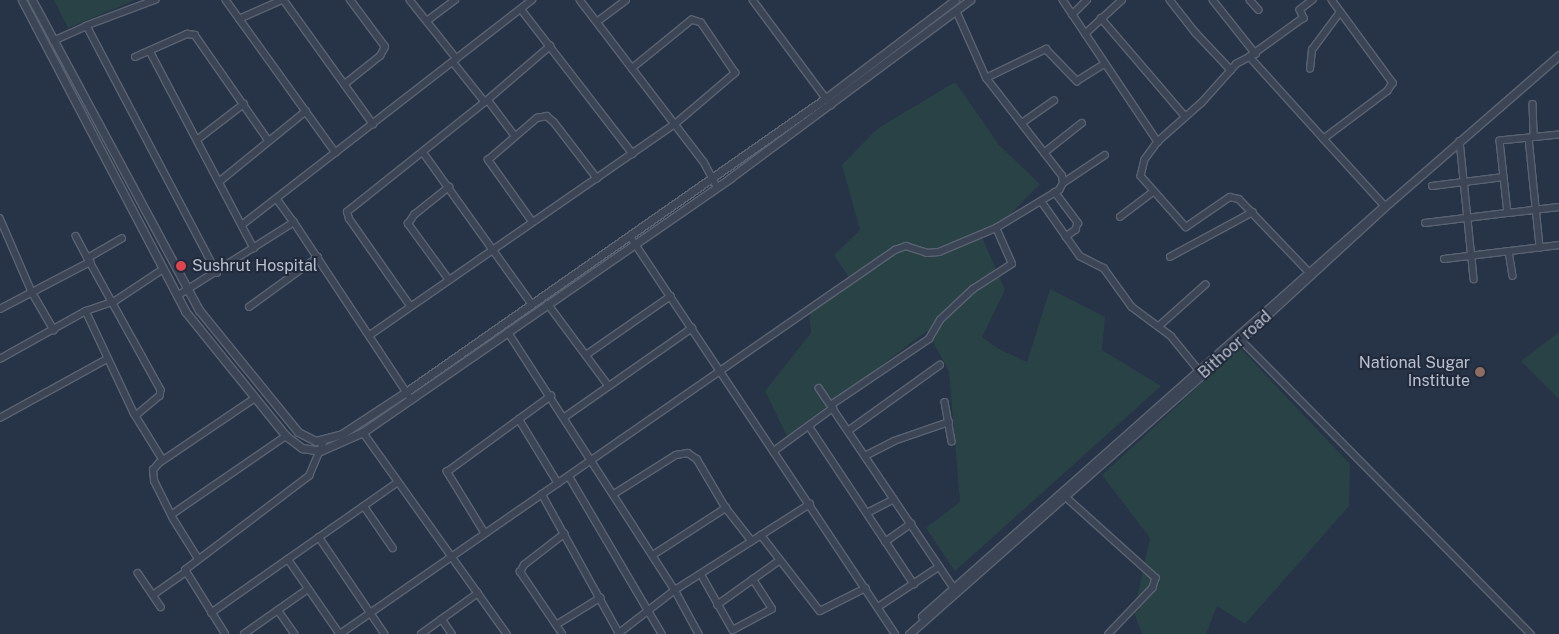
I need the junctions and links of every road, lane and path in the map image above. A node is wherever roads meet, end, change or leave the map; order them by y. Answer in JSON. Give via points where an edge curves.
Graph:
{"nodes":[{"id":1,"x":22,"y":0,"type":"edge"},
{"id":2,"x":32,"y":0,"type":"edge"},
{"id":3,"x":156,"y":0,"type":"edge"},
{"id":4,"x":226,"y":0,"type":"edge"},
{"id":5,"x":283,"y":0,"type":"edge"},
{"id":6,"x":350,"y":0,"type":"edge"},
{"id":7,"x":410,"y":0,"type":"edge"},
{"id":8,"x":454,"y":0,"type":"edge"},
{"id":9,"x":532,"y":0,"type":"edge"},
{"id":10,"x":580,"y":0,"type":"edge"},
{"id":11,"x":626,"y":0,"type":"edge"},
{"id":12,"x":753,"y":0,"type":"edge"},
{"id":13,"x":955,"y":0,"type":"edge"},
{"id":14,"x":970,"y":0,"type":"edge"},
{"id":15,"x":1063,"y":0,"type":"edge"},
{"id":16,"x":1087,"y":0,"type":"edge"},
{"id":17,"x":1122,"y":0,"type":"edge"},
{"id":18,"x":1170,"y":0,"type":"edge"},
{"id":19,"x":1213,"y":0,"type":"edge"},
{"id":20,"x":1250,"y":0,"type":"edge"},
{"id":21,"x":1313,"y":0,"type":"edge"},
{"id":22,"x":1332,"y":0,"type":"edge"},
{"id":23,"x":521,"y":9,"type":"junction"},
{"id":24,"x":1258,"y":10,"type":"dead end"},
{"id":25,"x":956,"y":11,"type":"junction"},
{"id":26,"x":1340,"y":12,"type":"junction"},
{"id":27,"x":1072,"y":15,"type":"junction"},
{"id":28,"x":1101,"y":18,"type":"junction"},
{"id":29,"x":239,"y":19,"type":"junction"},
{"id":30,"x":427,"y":21,"type":"junction"},
{"id":31,"x":598,"y":22,"type":"junction"},
{"id":32,"x":87,"y":26,"type":"junction"},
{"id":33,"x":49,"y":33,"type":"junction"},
{"id":34,"x":1085,"y":34,"type":"junction"},
{"id":35,"x":41,"y":38,"type":"junction"},
{"id":36,"x":54,"y":41,"type":"junction"},
{"id":37,"x":550,"y":46,"type":"junction"},
{"id":38,"x":150,"y":51,"type":"junction"},
{"id":39,"x":1253,"y":55,"type":"junction"},
{"id":40,"x":1559,"y":55,"type":"edge"},
{"id":41,"x":136,"y":57,"type":"dead end"},
{"id":42,"x":455,"y":61,"type":"junction"},
{"id":43,"x":1104,"y":64,"type":"junction"},
{"id":44,"x":632,"y":69,"type":"junction"},
{"id":45,"x":1310,"y":69,"type":"dead end"},
{"id":46,"x":1231,"y":70,"type":"junction"},
{"id":47,"x":986,"y":78,"type":"junction"},
{"id":48,"x":345,"y":84,"type":"junction"},
{"id":49,"x":826,"y":98,"type":"junction"},
{"id":50,"x":487,"y":101,"type":"junction"},
{"id":51,"x":1054,"y":101,"type":"dead end"},
{"id":52,"x":244,"y":104,"type":"junction"},
{"id":53,"x":1533,"y":104,"type":"dead end"},
{"id":54,"x":831,"y":105,"type":"junction"},
{"id":55,"x":306,"y":111,"type":"junction"},
{"id":56,"x":1186,"y":117,"type":"junction"},
{"id":57,"x":1022,"y":123,"type":"junction"},
{"id":58,"x":1082,"y":123,"type":"dead end"},
{"id":59,"x":373,"y":124,"type":"junction"},
{"id":60,"x":675,"y":124,"type":"junction"},
{"id":61,"x":1559,"y":135,"type":"edge"},
{"id":62,"x":515,"y":136,"type":"junction"},
{"id":63,"x":1532,"y":137,"type":"junction"},
{"id":64,"x":1324,"y":139,"type":"junction"},
{"id":65,"x":197,"y":140,"type":"junction"},
{"id":66,"x":269,"y":141,"type":"junction"},
{"id":67,"x":1460,"y":141,"type":"junction"},
{"id":68,"x":1158,"y":142,"type":"junction"},
{"id":69,"x":336,"y":152,"type":"junction"},
{"id":70,"x":423,"y":152,"type":"junction"},
{"id":71,"x":1044,"y":153,"type":"junction"},
{"id":72,"x":633,"y":154,"type":"junction"},
{"id":73,"x":1105,"y":155,"type":"dead end"},
{"id":74,"x":713,"y":177,"type":"junction"},
{"id":75,"x":1503,"y":177,"type":"junction"},
{"id":76,"x":597,"y":178,"type":"junction"},
{"id":77,"x":1465,"y":181,"type":"junction"},
{"id":78,"x":219,"y":182,"type":"junction"},
{"id":79,"x":1063,"y":182,"type":"junction"},
{"id":80,"x":717,"y":186,"type":"junction"},
{"id":81,"x":1432,"y":186,"type":"dead end"},
{"id":82,"x":449,"y":187,"type":"junction"},
{"id":83,"x":1055,"y":192,"type":"junction"},
{"id":84,"x":1153,"y":192,"type":"junction"},
{"id":85,"x":277,"y":199,"type":"junction"},
{"id":86,"x":1042,"y":202,"type":"junction"},
{"id":87,"x":1387,"y":204,"type":"junction"},
{"id":88,"x":1559,"y":207,"type":"edge"},
{"id":89,"x":1535,"y":210,"type":"junction"},
{"id":90,"x":1253,"y":212,"type":"junction"},
{"id":91,"x":1508,"y":213,"type":"junction"},
{"id":92,"x":1120,"y":217,"type":"dead end"},
{"id":93,"x":0,"y":218,"type":"edge"},
{"id":94,"x":1468,"y":219,"type":"junction"},
{"id":95,"x":294,"y":222,"type":"junction"},
{"id":96,"x":532,"y":222,"type":"junction"},
{"id":97,"x":1424,"y":223,"type":"dead end"},
{"id":98,"x":242,"y":226,"type":"junction"},
{"id":99,"x":996,"y":228,"type":"junction"},
{"id":100,"x":76,"y":236,"type":"dead end"},
{"id":101,"x":630,"y":236,"type":"junction"},
{"id":102,"x":1066,"y":237,"type":"junction"},
{"id":103,"x":122,"y":238,"type":"dead end"},
{"id":104,"x":635,"y":243,"type":"junction"},
{"id":105,"x":1559,"y":245,"type":"edge"},
{"id":106,"x":1540,"y":247,"type":"junction"},
{"id":107,"x":254,"y":248,"type":"junction"},
{"id":108,"x":493,"y":249,"type":"junction"},
{"id":109,"x":1509,"y":251,"type":"junction"},
{"id":110,"x":1471,"y":256,"type":"junction"},
{"id":111,"x":318,"y":257,"type":"junction"},
{"id":112,"x":1170,"y":257,"type":"dead end"},
{"id":113,"x":1444,"y":259,"type":"dead end"},
{"id":114,"x":89,"y":260,"type":"junction"},
{"id":115,"x":162,"y":270,"type":"junction"},
{"id":116,"x":1308,"y":271,"type":"junction"},
{"id":117,"x":217,"y":273,"type":"junction"},
{"id":118,"x":1513,"y":276,"type":"dead end"},
{"id":119,"x":448,"y":279,"type":"junction"},
{"id":120,"x":1474,"y":279,"type":"dead end"},
{"id":121,"x":1205,"y":285,"type":"dead end"},
{"id":122,"x":187,"y":291,"type":"junction"},
{"id":123,"x":32,"y":292,"type":"junction"},
{"id":124,"x":177,"y":296,"type":"junction"},
{"id":125,"x":670,"y":296,"type":"junction"},
{"id":126,"x":114,"y":301,"type":"junction"},
{"id":127,"x":532,"y":304,"type":"junction"},
{"id":128,"x":548,"y":304,"type":"junction"},
{"id":129,"x":249,"y":306,"type":"dead end"},
{"id":130,"x":410,"y":306,"type":"junction"},
{"id":131,"x":0,"y":309,"type":"edge"},
{"id":132,"x":86,"y":311,"type":"junction"},
{"id":133,"x":1159,"y":326,"type":"junction"},
{"id":134,"x":692,"y":328,"type":"junction"},
{"id":135,"x":54,"y":330,"type":"junction"},
{"id":136,"x":508,"y":332,"type":"junction"},
{"id":137,"x":370,"y":335,"type":"junction"},
{"id":138,"x":1241,"y":340,"type":"junction"},
{"id":139,"x":586,"y":355,"type":"junction"},
{"id":140,"x":0,"y":359,"type":"edge"},
{"id":141,"x":107,"y":359,"type":"junction"},
{"id":142,"x":940,"y":365,"type":"dead end"},
{"id":143,"x":1198,"y":369,"type":"junction"},
{"id":144,"x":721,"y":371,"type":"junction"},
{"id":145,"x":609,"y":386,"type":"junction"},
{"id":146,"x":819,"y":388,"type":"dead end"},
{"id":147,"x":406,"y":392,"type":"junction"},
{"id":148,"x":550,"y":396,"type":"junction"},
{"id":149,"x":255,"y":398,"type":"junction"},
{"id":150,"x":411,"y":399,"type":"junction"},
{"id":151,"x":945,"y":402,"type":"dead end"},
{"id":152,"x":832,"y":407,"type":"junction"},
{"id":153,"x":136,"y":416,"type":"junction"},
{"id":154,"x":564,"y":417,"type":"junction"},
{"id":155,"x":0,"y":418,"type":"edge"},
{"id":156,"x":519,"y":419,"type":"junction"},
{"id":157,"x":949,"y":422,"type":"junction"},
{"id":158,"x":810,"y":426,"type":"junction"},
{"id":159,"x":848,"y":430,"type":"junction"},
{"id":160,"x":363,"y":432,"type":"junction"},
{"id":161,"x":286,"y":436,"type":"junction"},
{"id":162,"x":324,"y":440,"type":"junction"},
{"id":163,"x":952,"y":441,"type":"dead end"},
{"id":164,"x":320,"y":451,"type":"junction"},
{"id":165,"x":774,"y":451,"type":"junction"},
{"id":166,"x":865,"y":456,"type":"junction"},
{"id":167,"x":163,"y":460,"type":"junction"},
{"id":168,"x":593,"y":461,"type":"junction"},
{"id":169,"x":569,"y":476,"type":"junction"},
{"id":170,"x":398,"y":482,"type":"junction"},
{"id":171,"x":558,"y":483,"type":"junction"},
{"id":172,"x":542,"y":494,"type":"junction"},
{"id":173,"x":614,"y":494,"type":"junction"},
{"id":174,"x":1066,"y":497,"type":"junction"},
{"id":175,"x":894,"y":499,"type":"junction"},
{"id":176,"x":810,"y":504,"type":"junction"},
{"id":177,"x":364,"y":506,"type":"junction"},
{"id":178,"x":726,"y":508,"type":"junction"},
{"id":179,"x":867,"y":514,"type":"junction"},
{"id":180,"x":171,"y":515,"type":"junction"},
{"id":181,"x":911,"y":524,"type":"junction"},
{"id":182,"x":484,"y":534,"type":"junction"},
{"id":183,"x":564,"y":534,"type":"junction"},
{"id":184,"x":761,"y":535,"type":"junction"},
{"id":185,"x":319,"y":537,"type":"junction"},
{"id":186,"x":752,"y":541,"type":"junction"},
{"id":187,"x":885,"y":542,"type":"junction"},
{"id":188,"x":393,"y":548,"type":"dead end"},
{"id":189,"x":653,"y":555,"type":"junction"},
{"id":190,"x":452,"y":557,"type":"junction"},
{"id":191,"x":198,"y":558,"type":"junction"},
{"id":192,"x":288,"y":558,"type":"junction"},
{"id":193,"x":780,"y":560,"type":"junction"},
{"id":194,"x":939,"y":567,"type":"junction"},
{"id":195,"x":138,"y":573,"type":"dead end"},
{"id":196,"x":186,"y":573,"type":"junction"},
{"id":197,"x":701,"y":574,"type":"junction"},
{"id":198,"x":753,"y":580,"type":"junction"},
{"id":199,"x":914,"y":584,"type":"junction"},
{"id":200,"x":953,"y":587,"type":"junction"},
{"id":201,"x":866,"y":588,"type":"junction"},
{"id":202,"x":308,"y":589,"type":"junction"},
{"id":203,"x":675,"y":590,"type":"junction"},
{"id":204,"x":478,"y":593,"type":"junction"},
{"id":205,"x":153,"y":595,"type":"junction"},
{"id":206,"x":600,"y":598,"type":"junction"},
{"id":207,"x":717,"y":605,"type":"junction"},
{"id":208,"x":161,"y":607,"type":"dead end"},
{"id":209,"x":878,"y":607,"type":"junction"},
{"id":210,"x":278,"y":610,"type":"junction"},
{"id":211,"x":650,"y":612,"type":"junction"},
{"id":212,"x":370,"y":613,"type":"junction"},
{"id":213,"x":210,"y":614,"type":"junction"},
{"id":214,"x":442,"y":620,"type":"junction"},
{"id":215,"x":556,"y":625,"type":"junction"},
{"id":216,"x":343,"y":633,"type":"edge"},
{"id":217,"x":619,"y":633,"type":"edge"},
{"id":218,"x":912,"y":633,"type":"edge"},
{"id":219,"x":224,"y":634,"type":"edge"},
{"id":220,"x":244,"y":634,"type":"edge"},
{"id":221,"x":295,"y":634,"type":"edge"},
{"id":222,"x":385,"y":634,"type":"edge"},
{"id":223,"x":422,"y":634,"type":"edge"},
{"id":224,"x":452,"y":634,"type":"edge"},
{"id":225,"x":507,"y":634,"type":"edge"},
{"id":226,"x":562,"y":634,"type":"edge"},
{"id":227,"x":662,"y":634,"type":"edge"},
{"id":228,"x":699,"y":634,"type":"edge"},
{"id":229,"x":896,"y":634,"type":"edge"},
{"id":230,"x":903,"y":634,"type":"edge"},
{"id":231,"x":1109,"y":634,"type":"edge"},
{"id":232,"x":1531,"y":634,"type":"edge"}],
"edges":[{"from":1,"to":35,"type":"street"},
{"from":2,"to":33,"type":"street"},
{"from":3,"to":32,"type":"street"},
{"from":4,"to":29,"type":"street"},
{"from":5,"to":29,"type":"street"},
{"from":5,"to":48,"type":"street"},
{"from":6,"to":48,"type":"street","via":[[385,47],[380,56]]},
{"from":7,"to":30,"type":"street"},
{"from":8,"to":30,"type":"street"},
{"from":9,"to":23,"type":"street"},
{"from":10,"to":31,"type":"street"},
{"from":11,"to":31,"type":"street"},
{"from":12,"to":49,"type":"street"},
{"from":13,"to":49,"type":"street"},
{"from":14,"to":25,"type":"street"},
{"from":15,"to":27,"type":"street"},
{"from":16,"to":27,"type":"street"},
{"from":17,"to":28,"type":"street"},
{"from":18,"to":46,"type":"street","via":[[1196,34]]},
{"from":19,"to":39,"type":"street"},
{"from":20,"to":24,"type":"street"},
{"from":21,"to":39,"type":"street","via":[[1300,10],[1304,18]]},
{"from":22,"to":26,"type":"street"},
{"from":23,"to":37,"type":"street"},
{"from":23,"to":42,"type":"street"},
{"from":25,"to":47,"type":"street"},
{"from":25,"to":54,"type":"street"},
{"from":26,"to":45,"type":"street","via":[[1312,50]]},
{"from":26,"to":64,"type":"street","via":[[1392,83],[1388,90]]},
{"from":27,"to":34,"type":"street"},
{"from":28,"to":34,"type":"street"},
{"from":28,"to":56,"type":"street"},
{"from":29,"to":55,"type":"street"},
{"from":30,"to":42,"type":"street"},
{"from":31,"to":44,"type":"street"},
{"from":32,"to":36,"type":"street"},
{"from":32,"to":117,"type":"street"},
{"from":33,"to":35,"type":"street"},
{"from":33,"to":36,"type":"street"},
{"from":34,"to":43,"type":"street"},
{"from":35,"to":115,"type":"street"},
{"from":36,"to":122,"type":"street"},
{"from":37,"to":50,"type":"street"},
{"from":37,"to":72,"type":"street"},
{"from":38,"to":41,"type":"street"},
{"from":38,"to":52,"type":"street","via":[[187,34],[195,35]]},
{"from":38,"to":65,"type":"street"},
{"from":39,"to":46,"type":"street"},
{"from":39,"to":64,"type":"street"},
{"from":40,"to":67,"type":"street","name":"Bithoor road"},
{"from":42,"to":50,"type":"street"},
{"from":42,"to":59,"type":"street"},
{"from":43,"to":47,"type":"street","via":[[1076,81],[1046,49]]},
{"from":43,"to":68,"type":"street"},
{"from":44,"to":60,"type":"street"},
{"from":44,"to":60,"type":"street","via":[[686,24],[692,20],[701,23],[736,73]]},
{"from":46,"to":56,"type":"street"},
{"from":47,"to":57,"type":"street"},
{"from":48,"to":59,"type":"street"},
{"from":49,"to":54,"type":"street"},
{"from":49,"to":74,"type":"street"},
{"from":50,"to":62,"type":"street"},
{"from":50,"to":70,"type":"street"},
{"from":51,"to":57,"type":"street"},
{"from":52,"to":65,"type":"street"},
{"from":52,"to":66,"type":"street"},
{"from":53,"to":63,"type":"street"},
{"from":54,"to":80,"type":"street"},
{"from":55,"to":66,"type":"street"},
{"from":55,"to":69,"type":"street"},
{"from":56,"to":68,"type":"street"},
{"from":57,"to":71,"type":"street"},
{"from":58,"to":71,"type":"street"},
{"from":59,"to":69,"type":"street"},
{"from":60,"to":72,"type":"street"},
{"from":60,"to":74,"type":"street"},
{"from":61,"to":63,"type":"street"},
{"from":62,"to":76,"type":"street","via":[[537,118],[549,117]]},
{"from":62,"to":96,"type":"street","via":[[490,156],[488,162]]},
{"from":63,"to":75,"type":"street","via":[[1500,141]]},
{"from":63,"to":89,"type":"street"},
{"from":64,"to":87,"type":"street"},
{"from":65,"to":78,"type":"street"},
{"from":66,"to":78,"type":"street"},
{"from":67,"to":77,"type":"street"},
{"from":67,"to":87,"type":"street","name":"Bithoor road"},
{"from":68,"to":84,"type":"street","via":[[1141,172]]},
{"from":69,"to":85,"type":"street"},
{"from":70,"to":82,"type":"street"},
{"from":70,"to":130,"type":"street","via":[[350,206],[346,214]]},
{"from":71,"to":79,"type":"street"},
{"from":72,"to":76,"type":"street"},
{"from":73,"to":79,"type":"street"},
{"from":74,"to":80,"type":"street"},
{"from":74,"to":101,"type":"street"},
{"from":75,"to":77,"type":"street"},
{"from":75,"to":91,"type":"street"},
{"from":76,"to":96,"type":"street"},
{"from":77,"to":81,"type":"street"},
{"from":77,"to":94,"type":"street"},
{"from":78,"to":98,"type":"street"},
{"from":79,"to":83,"type":"street"},
{"from":80,"to":104,"type":"street"},
{"from":82,"to":108,"type":"street"},
{"from":82,"to":119,"type":"street","via":[[414,215],[408,224]]},
{"from":83,"to":86,"type":"street"},
{"from":83,"to":102,"type":"street","via":[[1078,223],[1076,230]]},
{"from":84,"to":90,"type":"street","via":[[1186,228],[1233,196]]},
{"from":84,"to":92,"type":"street"},
{"from":85,"to":95,"type":"street"},
{"from":85,"to":98,"type":"street"},
{"from":86,"to":99,"type":"street"},
{"from":86,"to":102,"type":"street"},
{"from":87,"to":116,"type":"street"},
{"from":87,"to":138,"type":"street","name":"Bithoor road"},
{"from":88,"to":89,"type":"street"},
{"from":89,"to":91,"type":"street"},
{"from":89,"to":106,"type":"street"},
{"from":90,"to":112,"type":"street"},
{"from":90,"to":116,"type":"street"},
{"from":91,"to":94,"type":"street"},
{"from":93,"to":123,"type":"street"},
{"from":94,"to":97,"type":"street"},
{"from":94,"to":110,"type":"street"},
{"from":95,"to":107,"type":"street"},
{"from":95,"to":111,"type":"street"},
{"from":96,"to":108,"type":"street"},
{"from":98,"to":107,"type":"street"},
{"from":99,"to":144,"type":"street","via":[[934,253],[901,246]]},
{"from":99,"to":152,"type":"street","via":[[1012,264],[973,289],[940,320],[929,339]]},
{"from":100,"to":114,"type":"street"},
{"from":101,"to":104,"type":"street"},
{"from":101,"to":127,"type":"street"},
{"from":102,"to":133,"type":"street","via":[[1084,260],[1104,268],[1136,311]]},
{"from":103,"to":114,"type":"street"},
{"from":104,"to":125,"type":"street"},
{"from":104,"to":128,"type":"street"},
{"from":105,"to":106,"type":"street"},
{"from":106,"to":109,"type":"street"},
{"from":107,"to":117,"type":"street"},
{"from":108,"to":119,"type":"street"},
{"from":108,"to":127,"type":"street"},
{"from":109,"to":110,"type":"street"},
{"from":109,"to":118,"type":"street"},
{"from":110,"to":113,"type":"street"},
{"from":110,"to":120,"type":"street"},
{"from":111,"to":129,"type":"street"},
{"from":111,"to":137,"type":"street"},
{"from":114,"to":123,"type":"street"},
{"from":114,"to":126,"type":"street"},
{"from":115,"to":124,"type":"street"},
{"from":115,"to":126,"type":"street"},
{"from":116,"to":143,"type":"street"},
{"from":117,"to":122,"type":"street"},
{"from":119,"to":130,"type":"street"},
{"from":121,"to":133,"type":"street"},
{"from":122,"to":124,"type":"street"},
{"from":122,"to":162,"type":"street","via":[[214,330],[298,432],[310,441]]},
{"from":123,"to":131,"type":"street"},
{"from":123,"to":135,"type":"street"},
{"from":124,"to":149,"type":"street","via":[[192,321]]},
{"from":125,"to":134,"type":"street"},
{"from":125,"to":139,"type":"street"},
{"from":126,"to":132,"type":"street"},
{"from":126,"to":153,"type":"street","via":[[161,390],[160,396]]},
{"from":127,"to":147,"type":"street"},
{"from":128,"to":136,"type":"street"},
{"from":128,"to":139,"type":"street"},
{"from":130,"to":137,"type":"street"},
{"from":132,"to":135,"type":"street"},
{"from":132,"to":141,"type":"street","via":[[99,334]]},
{"from":133,"to":143,"type":"street"},
{"from":134,"to":144,"type":"street"},
{"from":134,"to":145,"type":"street"},
{"from":135,"to":140,"type":"street"},
{"from":136,"to":148,"type":"street"},
{"from":136,"to":150,"type":"street"},
{"from":137,"to":147,"type":"street"},
{"from":138,"to":174,"type":"street","name":"Bithoor road"},
{"from":138,"to":232,"type":"street"},
{"from":139,"to":145,"type":"street"},
{"from":141,"to":153,"type":"street"},
{"from":141,"to":155,"type":"street"},
{"from":142,"to":159,"type":"street"},
{"from":143,"to":200,"type":"street"},
{"from":144,"to":165,"type":"street"},
{"from":144,"to":168,"type":"street"},
{"from":145,"to":154,"type":"street"},
{"from":146,"to":152,"type":"street"},
{"from":147,"to":150,"type":"street"},
{"from":147,"to":162,"type":"street","via":[[342,434]]},
{"from":148,"to":154,"type":"street"},
{"from":148,"to":156,"type":"street"},
{"from":149,"to":161,"type":"street"},
{"from":149,"to":167,"type":"street"},
{"from":150,"to":160,"type":"street"},
{"from":151,"to":157,"type":"street"},
{"from":152,"to":158,"type":"street"},
{"from":152,"to":159,"type":"street"},
{"from":153,"to":167,"type":"street"},
{"from":154,"to":168,"type":"street"},
{"from":156,"to":171,"type":"street"},
{"from":156,"to":182,"type":"street","via":[[446,474]]},
{"from":157,"to":163,"type":"street"},
{"from":157,"to":166,"type":"street","via":[[899,439]]},
{"from":158,"to":165,"type":"street"},
{"from":158,"to":179,"type":"street"},
{"from":159,"to":166,"type":"street"},
{"from":160,"to":164,"type":"street"},
{"from":160,"to":170,"type":"street"},
{"from":161,"to":164,"type":"street","via":[[302,448]]},
{"from":161,"to":180,"type":"street"},
{"from":162,"to":164,"type":"street"},
{"from":164,"to":191,"type":"street","via":[[309,476]]},
{"from":165,"to":176,"type":"street"},
{"from":166,"to":175,"type":"street"},
{"from":167,"to":180,"type":"street","via":[[152,474]]},
{"from":168,"to":169,"type":"street"},
{"from":168,"to":173,"type":"street"},
{"from":169,"to":171,"type":"street"},
{"from":169,"to":211,"type":"street"},
{"from":170,"to":177,"type":"street"},
{"from":170,"to":190,"type":"street"},
{"from":171,"to":172,"type":"street"},
{"from":172,"to":182,"type":"street"},
{"from":172,"to":183,"type":"street"},
{"from":173,"to":178,"type":"street","via":[[676,455],[688,453],[697,459]]},
{"from":173,"to":189,"type":"street"},
{"from":174,"to":218,"type":"street","name":"Bithoor road"},
{"from":174,"to":231,"type":"street","via":[[1156,578],[1153,588]]},
{"from":175,"to":179,"type":"street"},
{"from":175,"to":181,"type":"street"},
{"from":176,"to":184,"type":"street"},
{"from":176,"to":201,"type":"street"},
{"from":177,"to":185,"type":"street"},
{"from":177,"to":188,"type":"street"},
{"from":178,"to":186,"type":"street"},
{"from":178,"to":189,"type":"street"},
{"from":179,"to":187,"type":"street"},
{"from":180,"to":191,"type":"street"},
{"from":181,"to":187,"type":"street"},
{"from":181,"to":194,"type":"street"},
{"from":182,"to":190,"type":"street"},
{"from":183,"to":206,"type":"street"},
{"from":183,"to":215,"type":"street","via":[[524,565],[520,572]]},
{"from":184,"to":186,"type":"street"},
{"from":184,"to":193,"type":"street"},
{"from":185,"to":192,"type":"street"},
{"from":185,"to":212,"type":"street"},
{"from":186,"to":197,"type":"street"},
{"from":187,"to":199,"type":"street"},
{"from":189,"to":203,"type":"street"},
{"from":190,"to":204,"type":"street"},
{"from":190,"to":212,"type":"street"},
{"from":191,"to":196,"type":"street","via":[[187,567]]},
{"from":192,"to":202,"type":"street"},
{"from":192,"to":213,"type":"street"},
{"from":193,"to":198,"type":"street"},
{"from":193,"to":201,"type":"street","via":[[820,611]]},
{"from":194,"to":199,"type":"street"},
{"from":194,"to":200,"type":"street"},
{"from":195,"to":205,"type":"street"},
{"from":196,"to":205,"type":"street"},
{"from":196,"to":213,"type":"street"},
{"from":197,"to":203,"type":"street"},
{"from":197,"to":207,"type":"street"},
{"from":198,"to":207,"type":"street"},
{"from":198,"to":207,"type":"street","via":[[772,606],[769,613],[733,630]]},
{"from":199,"to":209,"type":"street"},
{"from":200,"to":230,"type":"street"},
{"from":201,"to":209,"type":"street"},
{"from":202,"to":210,"type":"street"},
{"from":202,"to":216,"type":"street"},
{"from":203,"to":211,"type":"street"},
{"from":203,"to":228,"type":"street"},
{"from":204,"to":214,"type":"street"},
{"from":204,"to":225,"type":"street"},
{"from":205,"to":208,"type":"street"},
{"from":206,"to":215,"type":"street"},
{"from":206,"to":217,"type":"street"},
{"from":209,"to":229,"type":"street"},
{"from":210,"to":220,"type":"street"},
{"from":210,"to":221,"type":"street"},
{"from":211,"to":217,"type":"street"},
{"from":211,"to":227,"type":"street"},
{"from":212,"to":216,"type":"street"},
{"from":212,"to":222,"type":"street"},
{"from":213,"to":219,"type":"street"},
{"from":214,"to":223,"type":"street"},
{"from":214,"to":224,"type":"street"},
{"from":215,"to":226,"type":"street"}]}
